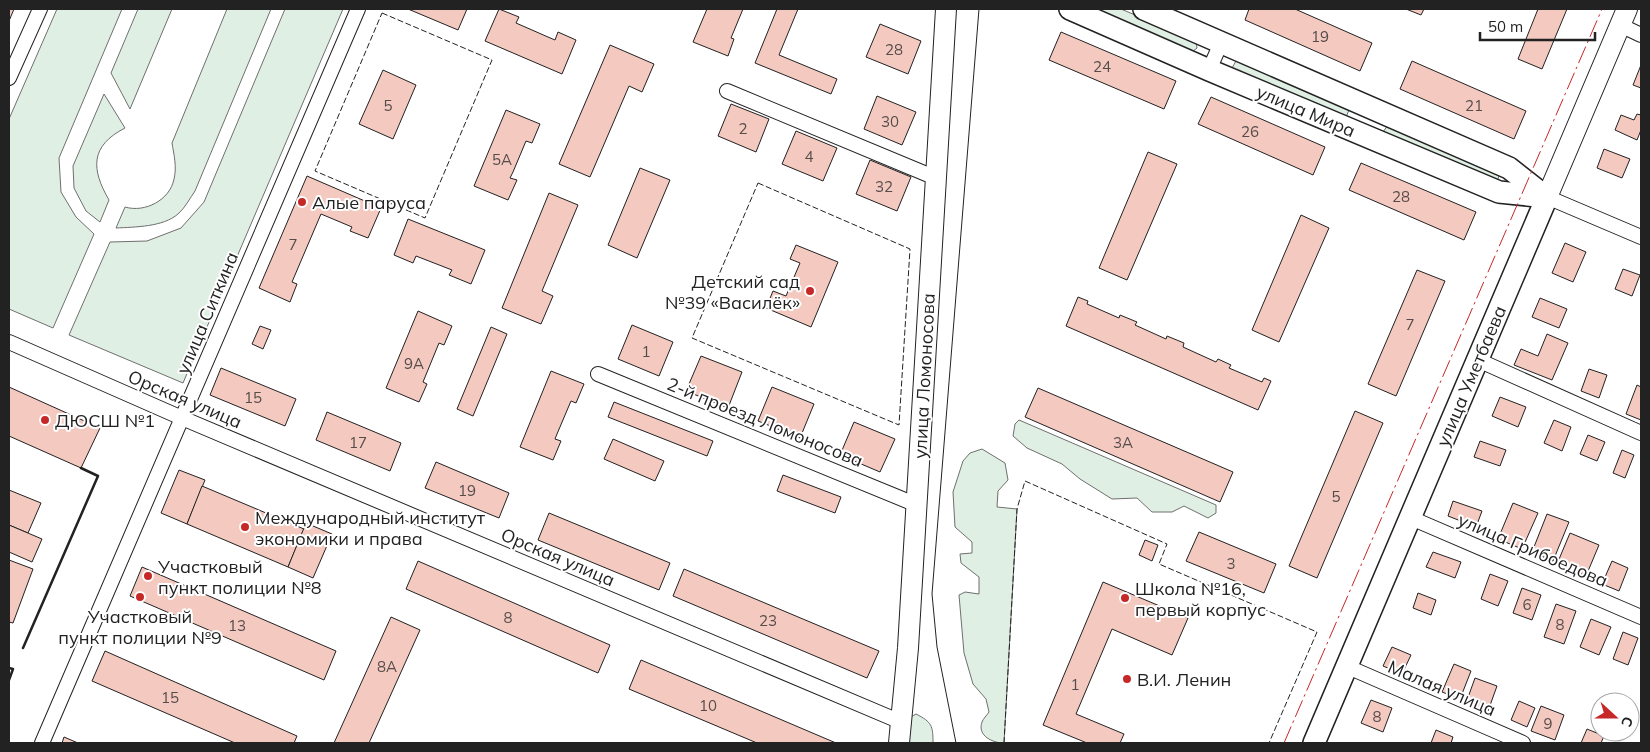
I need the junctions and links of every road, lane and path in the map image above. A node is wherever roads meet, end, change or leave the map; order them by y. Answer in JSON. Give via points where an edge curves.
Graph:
{"nodes":[{"id":1,"x":40,"y":9,"type":"edge"},
{"id":2,"x":358,"y":9,"type":"edge"},
{"id":3,"x":946,"y":9,"type":"edge"},
{"id":4,"x":1070,"y":9,"type":"edge"},
{"id":5,"x":1144,"y":9,"type":"edge"},
{"id":6,"x":1623,"y":17,"type":"edge"},
{"id":7,"x":1641,"y":35,"type":"edge"},
{"id":8,"x":1221,"y":43,"type":"junction"},
{"id":9,"x":1209,"y":70,"type":"junction"},
{"id":10,"x":9,"y":78,"type":"edge"},
{"id":11,"x":726,"y":91,"type":"dead end"},
{"id":12,"x":1366,"y":122,"type":"junction"},
{"id":13,"x":936,"y":178,"type":"junction"},
{"id":14,"x":1546,"y":198,"type":"junction"},
{"id":15,"x":1641,"y":237,"type":"edge"},
{"id":16,"x":9,"y":342,"type":"edge"},
{"id":17,"x":1478,"y":360,"type":"junction"},
{"id":18,"x":598,"y":374,"type":"dead end"},
{"id":19,"x":182,"y":418,"type":"junction"},
{"id":20,"x":1641,"y":433,"type":"edge"},
{"id":21,"x":916,"y":504,"type":"junction"},
{"id":22,"x":1411,"y":518,"type":"junction"},
{"id":23,"x":1641,"y":617,"type":"edge"},
{"id":24,"x":1348,"y":667,"type":"junction"},
{"id":25,"x":900,"y":722,"type":"junction"},
{"id":26,"x":42,"y":743,"type":"edge"},
{"id":27,"x":899,"y":743,"type":"edge"},
{"id":28,"x":1314,"y":743,"type":"edge"},
{"id":29,"x":1522,"y":743,"type":"edge"}],
"edges":[{"from":1,"to":10,"type":"street"},
{"from":2,"to":19,"type":"street","name":"улица Ситкина"},
{"from":3,"to":13,"type":"street","name":"улица Ломоносова"},
{"from":4,"to":9,"type":"main road","name":"улица Мира"},
{"from":5,"to":8,"type":"main road","name":"улица Мира"},
{"from":6,"to":7,"type":"street"},
{"from":6,"to":14,"type":"street","name":"улица Уметбаева"},
{"from":8,"to":9,"type":"street"},
{"from":8,"to":12,"type":"main road","name":"улица Мира"},
{"from":9,"to":12,"type":"main road","name":"улица Мира"},
{"from":11,"to":13,"type":"street"},
{"from":12,"to":14,"type":"main road","name":"улица Мира","via":[[1509,168]]},
{"from":13,"to":21,"type":"street","name":"улица Ломоносова"},
{"from":14,"to":15,"type":"street","name":"улица Мира"},
{"from":14,"to":17,"type":"main road","name":"улица Уметбаева"},
{"from":16,"to":19,"type":"street","name":"Орская улица"},
{"from":17,"to":20,"type":"street"},
{"from":17,"to":22,"type":"main road","name":"улица Уметбаева"},
{"from":18,"to":21,"type":"street","name":"2-й проезд Ломоносова"},
{"from":19,"to":25,"type":"street","name":"Орская улица"},
{"from":19,"to":26,"type":"street","name":"улица Ситкина"},
{"from":21,"to":25,"type":"street","name":"улица Ломоносова","via":[[908,648]]},
{"from":22,"to":23,"type":"street","name":"улица Грибоедова"},
{"from":22,"to":24,"type":"main road","name":"улица Уметбаева"},
{"from":24,"to":28,"type":"main road","name":"улица Уметбаева"},
{"from":24,"to":29,"type":"street","name":"Малая улица"},
{"from":25,"to":27,"type":"street","name":"улица Ломоносова"}]}
